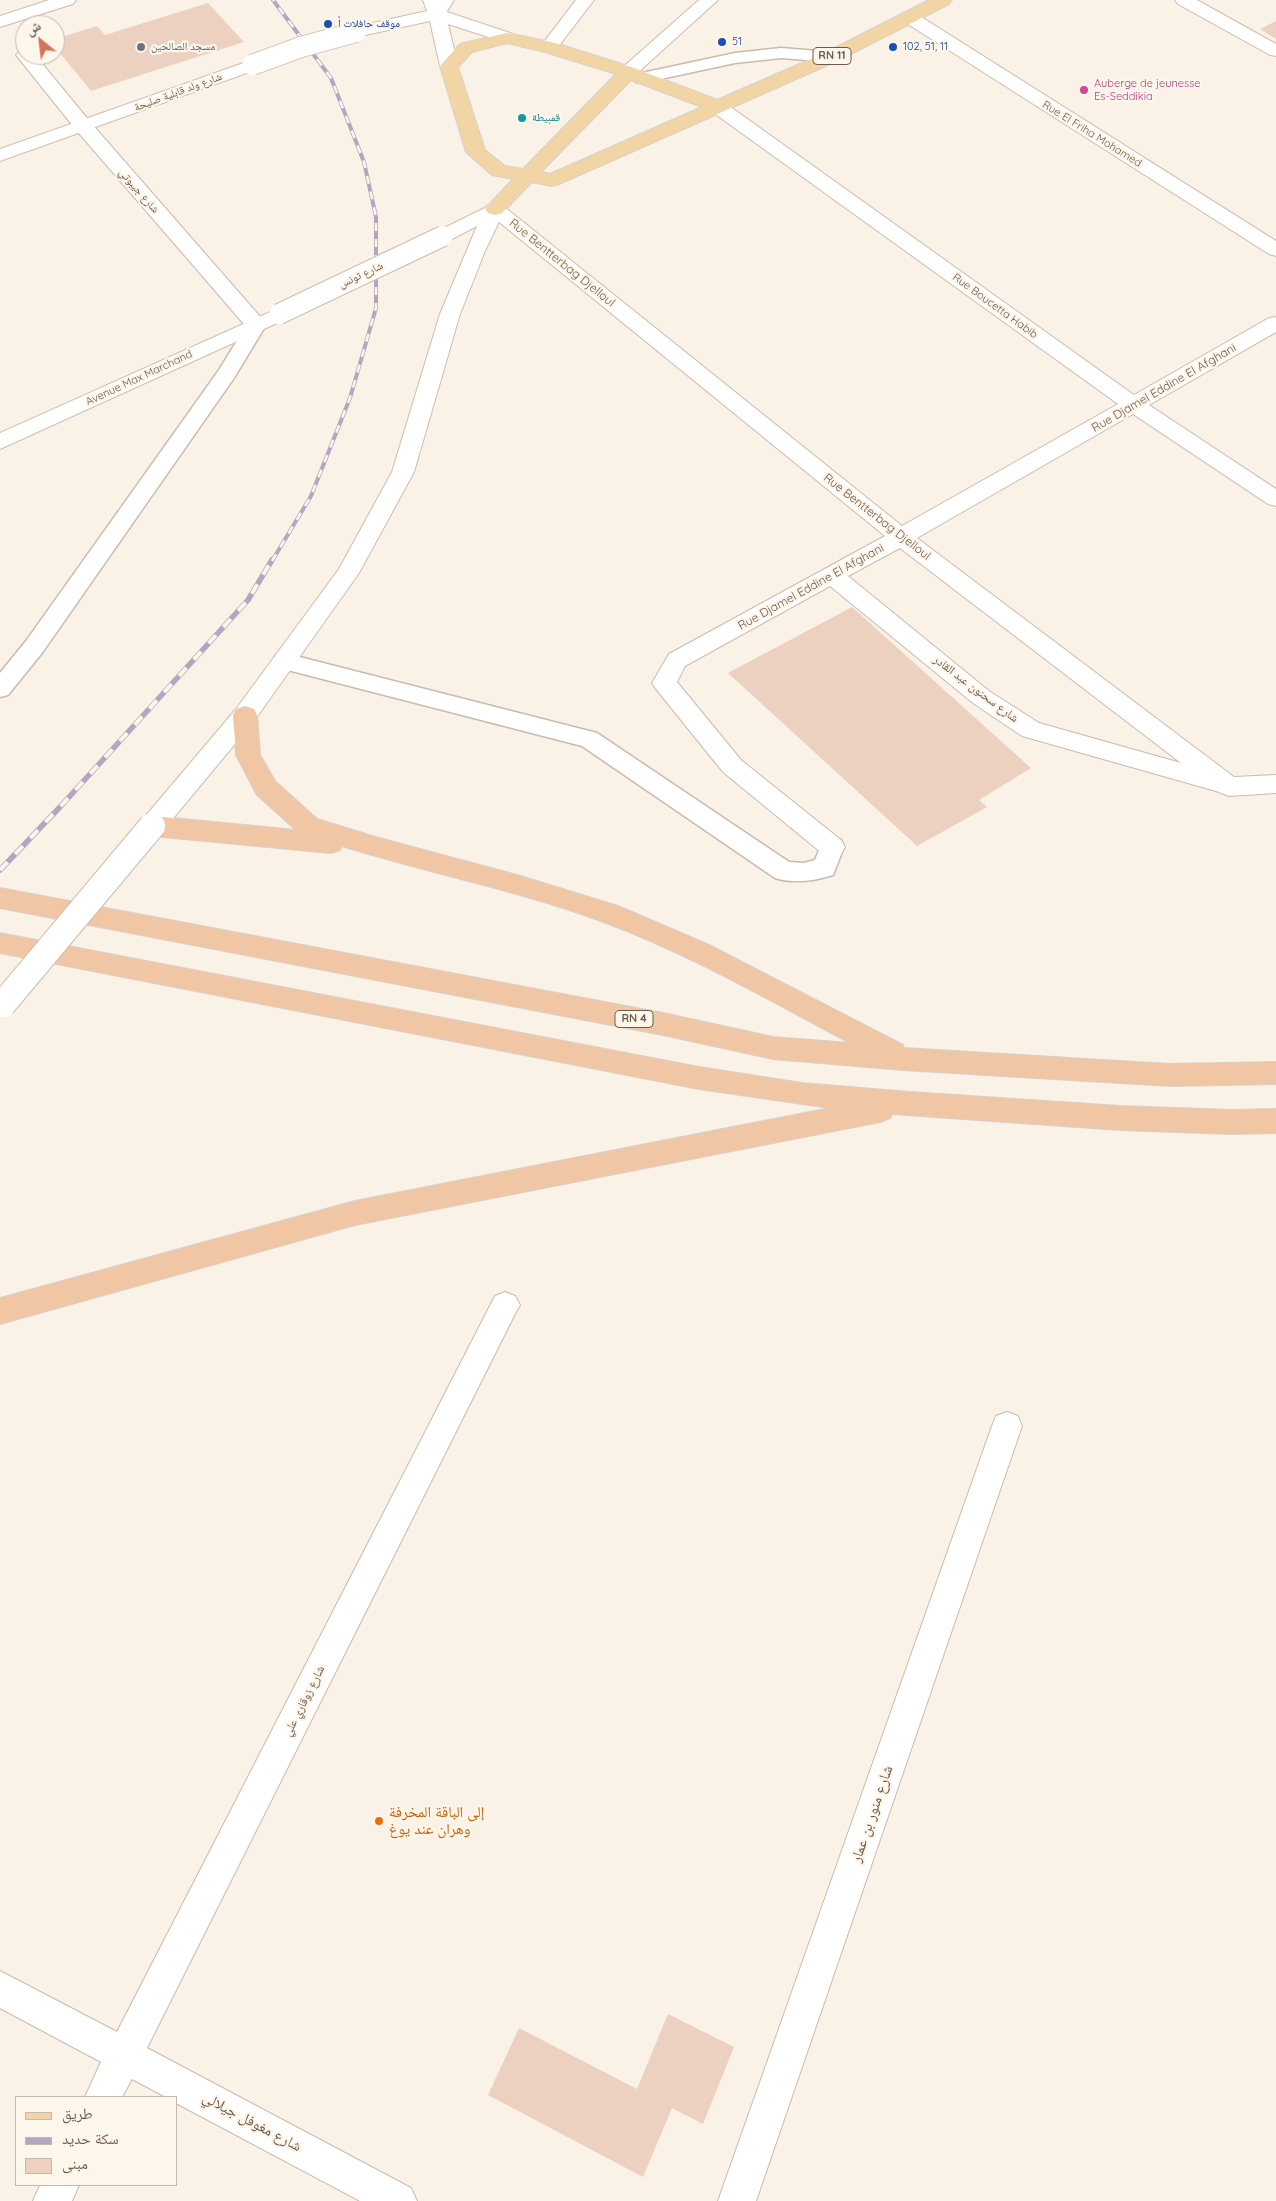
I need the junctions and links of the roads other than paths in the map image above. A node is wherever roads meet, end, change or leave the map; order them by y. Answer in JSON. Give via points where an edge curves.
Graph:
{"nodes":[{"id":1,"x":67,"y":0,"type":"edge"},
{"id":2,"x":585,"y":0,"type":"edge"},
{"id":3,"x":709,"y":0,"type":"edge"},
{"id":4,"x":944,"y":0,"type":"edge"},
{"id":5,"x":1184,"y":0,"type":"edge"},
{"id":6,"x":438,"y":5,"type":"edge"},
{"id":7,"x":909,"y":17,"type":"junction"},
{"id":8,"x":0,"y":23,"type":"edge"},
{"id":9,"x":507,"y":38,"type":"junction"},
{"id":10,"x":15,"y":42,"type":"edge"},
{"id":11,"x":549,"y":47,"type":"junction"},
{"id":12,"x":1276,"y":51,"type":"edge"},
{"id":13,"x":831,"y":56,"type":"junction"},
{"id":14,"x":33,"y":65,"type":"edge"},
{"id":15,"x":449,"y":66,"type":"junction"},
{"id":16,"x":635,"y":75,"type":"junction"},
{"id":17,"x":718,"y":107,"type":"junction"},
{"id":18,"x":84,"y":127,"type":"junction"},
{"id":19,"x":476,"y":152,"type":"junction"},
{"id":20,"x":0,"y":155,"type":"edge"},
{"id":21,"x":528,"y":176,"type":"junction"},
{"id":22,"x":552,"y":180,"type":"junction"},
{"id":23,"x":490,"y":193,"type":"junction"},
{"id":24,"x":1276,"y":250,"type":"edge"},
{"id":25,"x":278,"y":314,"type":"joint"},
{"id":26,"x":1276,"y":323,"type":"edge"},
{"id":27,"x":256,"y":325,"type":"junction"},
{"id":28,"x":1134,"y":405,"type":"junction"},
{"id":29,"x":0,"y":442,"type":"edge"},
{"id":30,"x":1276,"y":499,"type":"edge"},
{"id":31,"x":901,"y":537,"type":"junction"},
{"id":32,"x":831,"y":575,"type":"junction"},
{"id":33,"x":284,"y":661,"type":"junction"},
{"id":34,"x":0,"y":689,"type":"edge"},
{"id":35,"x":245,"y":715,"type":"junction"},
{"id":36,"x":1276,"y":784,"type":"edge"},
{"id":37,"x":1229,"y":786,"type":"junction"},
{"id":38,"x":152,"y":826,"type":"junction"},
{"id":39,"x":832,"y":847,"type":"joint"},
{"id":40,"x":379,"y":848,"type":"junction"},
{"id":41,"x":0,"y":898,"type":"edge"},
{"id":42,"x":0,"y":943,"type":"edge"},
{"id":43,"x":2,"y":1006,"type":"edge"},
{"id":44,"x":903,"y":1059,"type":"junction"},
{"id":45,"x":1276,"y":1073,"type":"edge"},
{"id":46,"x":910,"y":1104,"type":"junction"},
{"id":47,"x":1276,"y":1121,"type":"edge"},
{"id":48,"x":505,"y":1305,"type":"dead end"},
{"id":49,"x":0,"y":1311,"type":"edge"},
{"id":50,"x":1006,"y":1426,"type":"dead end"},
{"id":51,"x":0,"y":1989,"type":"edge"},
{"id":52,"x":124,"y":2053,"type":"junction"},
{"id":53,"x":103,"y":2096,"type":"edge"},
{"id":54,"x":60,"y":2186,"type":"edge"},
{"id":55,"x":52,"y":2201,"type":"edge"},
{"id":56,"x":398,"y":2201,"type":"edge"},
{"id":57,"x":737,"y":2201,"type":"edge"}],
"edges":[{"from":1,"to":8,"type":"street"},
{"from":2,"to":11,"type":"street"},
{"from":3,"to":16,"type":"street"},
{"from":4,"to":7,"type":"main road","number":"RN 11"},
{"from":5,"to":12,"type":"street"},
{"from":6,"to":9,"type":"street"},
{"from":6,"to":15,"type":"street"},
{"from":6,"to":18,"type":"street","name":"شارع ولد قابلية صليحة","bridge":true,"via":[[301,47]]},
{"from":7,"to":13,"type":"main road","number":"RN 11"},
{"from":7,"to":24,"type":"street","name":"Rue El Friha Mohamed"},
{"from":8,"to":10,"type":"street","name":"شارع جيبوتي"},
{"from":9,"to":11,"type":"main road"},
{"from":9,"to":15,"type":"main road","via":[[466,48]]},
{"from":11,"to":16,"type":"main road"},
{"from":13,"to":16,"type":"lane","via":[[781,53]]},
{"from":13,"to":17,"type":"main road","number":"RN 11"},
{"from":14,"to":18,"type":"street","name":"شارع جيبوتي"},
{"from":15,"to":19,"type":"main road"},
{"from":16,"to":17,"type":"main road"},
{"from":16,"to":21,"type":"main road","number":"RN 11"},
{"from":17,"to":22,"type":"main road","number":"RN 11"},
{"from":17,"to":28,"type":"street","name":"Rue Boucetta Habib"},
{"from":18,"to":20,"type":"street","name":"شارع ولد قابلية صليحة"},
{"from":18,"to":27,"type":"street","name":"شارع جيبوتي"},
{"from":19,"to":21,"type":"main road","via":[[499,171]]},
{"from":19,"to":23,"type":"main road"},
{"from":21,"to":22,"type":"main road"},
{"from":21,"to":23,"type":"main road","number":"RN 11"},
{"from":22,"to":23,"type":"main road","number":"RN 11"},
{"from":23,"to":25,"type":"street","name":"شارع تونس","number":"RN 11","bridge":true,"via":[[443,236]]},
{"from":23,"to":31,"type":"street","name":"Rue Bentterbag Djelloul"},
{"from":23,"to":33,"type":"street","via":[[475,251],[450,314],[403,472],[348,573]]},
{"from":25,"to":27,"type":"street","name":"Avenue Max Marchand","number":"RN 11"},
{"from":26,"to":28,"type":"street","name":"Rue Djamel Eddine El Afghani"},
{"from":27,"to":29,"type":"street","name":"Avenue Max Marchand","number":"RN 11"},
{"from":27,"to":34,"type":"lane","via":[[227,373],[34,646]]},
{"from":28,"to":30,"type":"street","name":"Rue Boucetta Habib"},
{"from":28,"to":31,"type":"street","name":"Rue Djamel Eddine El Afghani"},
{"from":31,"to":32,"type":"street","name":"Rue Djamel Eddine El Afghani"},
{"from":31,"to":37,"type":"street","name":"Rue Bentterbag Djelloul"},
{"from":32,"to":37,"type":"street","name":"شارع سحنون عبد القادر","via":[[981,697],[1031,730]]},
{"from":32,"to":39,"type":"street","name":"Rue Djamel Eddine El Afghani","via":[[677,660],[664,683],[732,766]]},
{"from":33,"to":35,"type":"street"},
{"from":33,"to":39,"type":"lane","via":[[589,739],[784,871],[824,868]]},
{"from":35,"to":38,"type":"street"},
{"from":35,"to":40,"type":"highway","via":[[248,755],[266,788],[308,826]]},
{"from":36,"to":37,"type":"street"},
{"from":38,"to":40,"type":"highway"},
{"from":38,"to":43,"type":"street","bridge":true},
{"from":40,"to":44,"type":"highway","via":[[609,913],[700,952]]},
{"from":41,"to":44,"type":"highway","number":"RN 4","via":[[654,1022],[773,1048]]},
{"from":42,"to":46,"type":"highway","via":[[699,1078],[802,1094]]},
{"from":44,"to":45,"type":"highway","number":"RN 4","via":[[1170,1075]]},
{"from":46,"to":47,"type":"highway","via":[[1120,1118]]},
{"from":46,"to":49,"type":"highway","via":[[356,1213]]},
{"from":48,"to":52,"type":"street","name":"شارع زوقاري علي"},
{"from":50,"to":57,"type":"street","name":"شارع منور بن عمار"},
{"from":51,"to":52,"type":"street","name":"شارع مغوفل جيلالي"},
{"from":52,"to":53,"type":"street","name":"شارع زوقاري علي"},
{"from":52,"to":56,"type":"street","name":"شارع مغوفل جيلالي"},
{"from":54,"to":55,"type":"street"}]}
